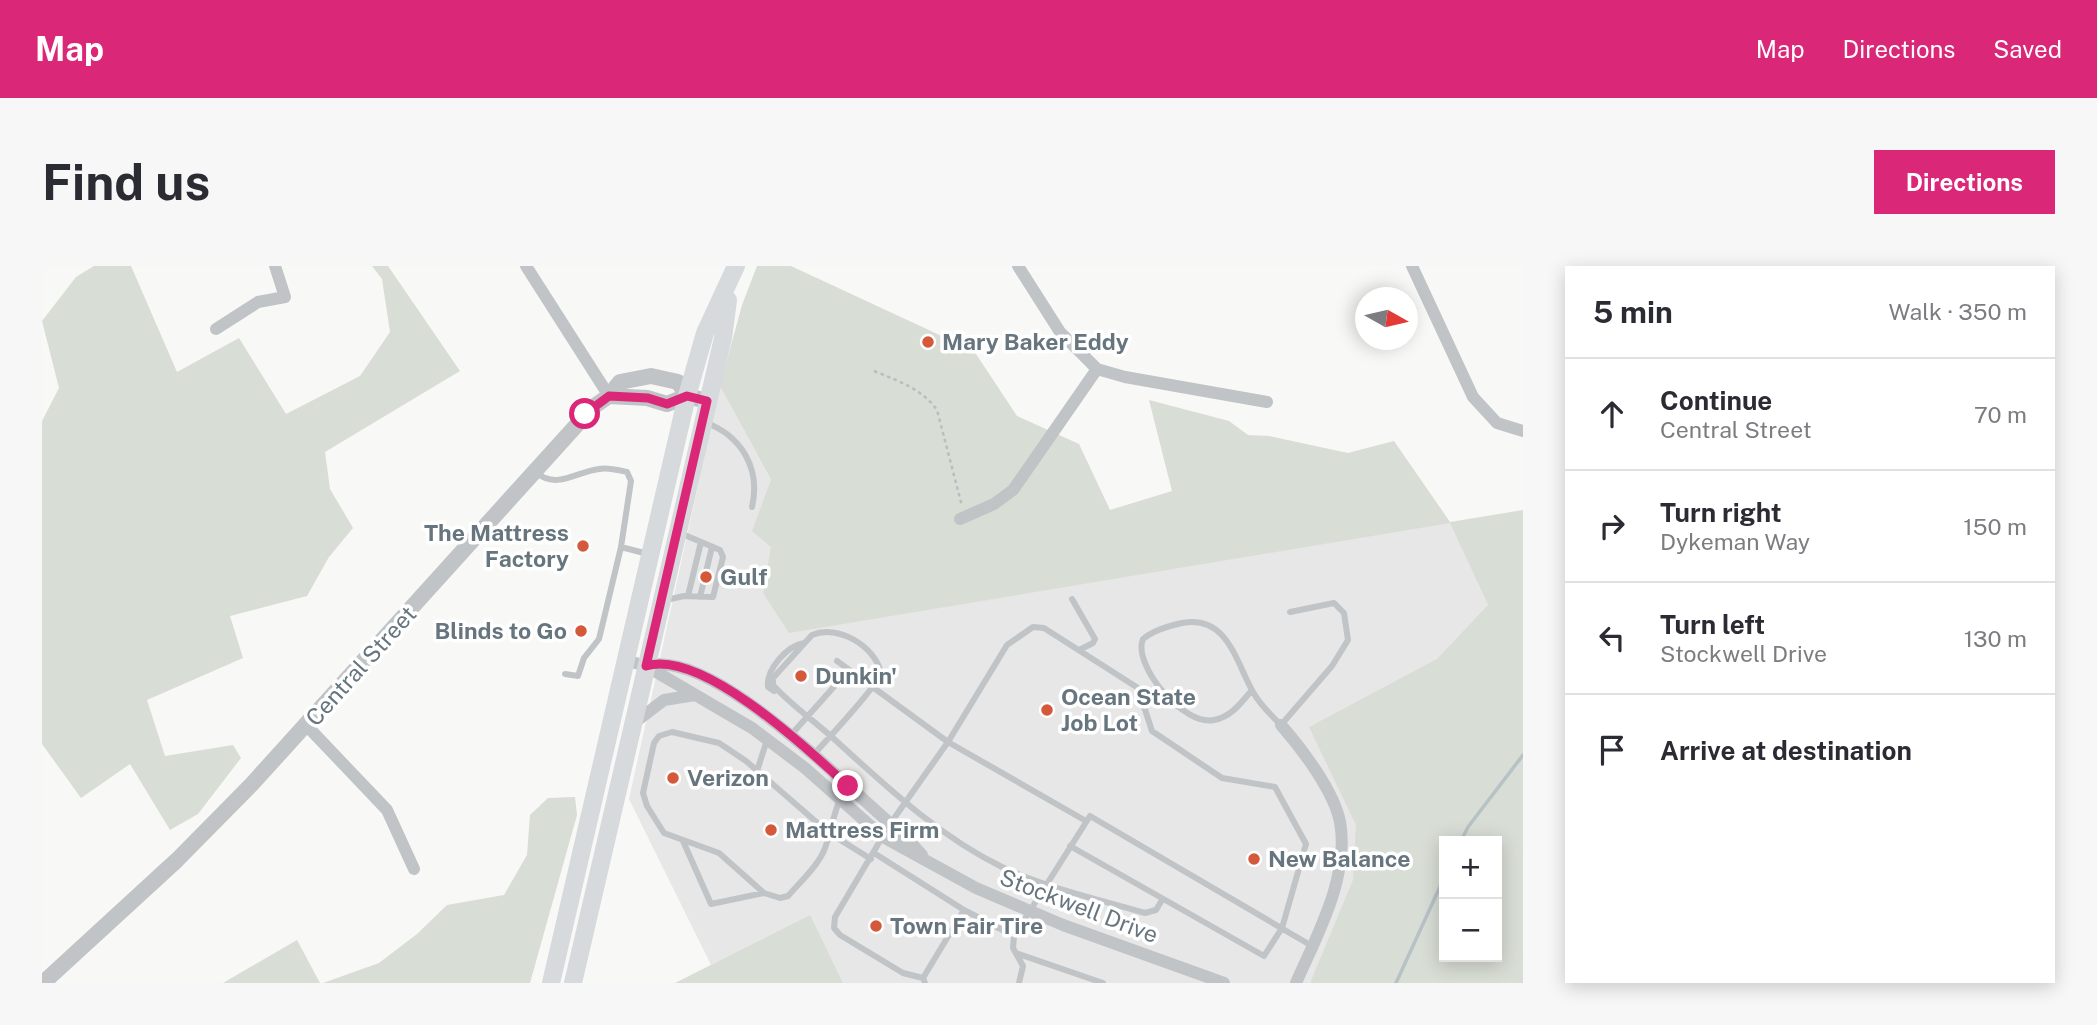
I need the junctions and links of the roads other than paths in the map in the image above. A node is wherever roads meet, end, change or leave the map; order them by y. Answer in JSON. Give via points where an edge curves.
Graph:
{"nodes":[{"id":1,"x":275,"y":266,"type":"edge"},
{"id":2,"x":526,"y":266,"type":"edge"},
{"id":3,"x":1018,"y":266,"type":"edge"},
{"id":4,"x":1412,"y":266,"type":"edge"},
{"id":5,"x":733,"y":274,"type":"edge"},
{"id":6,"x":216,"y":329,"type":"dead end"},
{"id":7,"x":1097,"y":369,"type":"junction"},
{"id":8,"x":609,"y":396,"type":"junction"},
{"id":9,"x":687,"y":396,"type":"junction"},
{"id":10,"x":707,"y":401,"type":"junction"},
{"id":11,"x":1267,"y":402,"type":"dead end"},
{"id":12,"x":702,"y":421,"type":"junction"},
{"id":13,"x":1523,"y":431,"type":"edge"},
{"id":14,"x":533,"y":471,"type":"junction"},
{"id":15,"x":752,"y":507,"type":"dead end"},
{"id":16,"x":963,"y":518,"type":"road end"},
{"id":17,"x":677,"y":531,"type":"junction"},
{"id":18,"x":701,"y":542,"type":"junction"},
{"id":19,"x":621,"y":547,"type":"junction"},
{"id":20,"x":712,"y":547,"type":"junction"},
{"id":21,"x":650,"y":555,"type":"junction"},
{"id":22,"x":688,"y":596,"type":"junction"},
{"id":23,"x":701,"y":597,"type":"junction"},
{"id":24,"x":1072,"y":598,"type":"dead end"},
{"id":25,"x":661,"y":602,"type":"junction"},
{"id":26,"x":1290,"y":612,"type":"dead end"},
{"id":27,"x":1079,"y":650,"type":"junction"},
{"id":28,"x":625,"y":660,"type":"junction"},
{"id":29,"x":837,"y":662,"type":"dead end"},
{"id":30,"x":646,"y":666,"type":"junction"},
{"id":31,"x":848,"y":671,"type":"junction"},
{"id":32,"x":565,"y":674,"type":"dead end"},
{"id":33,"x":876,"y":687,"type":"junction"},
{"id":34,"x":1252,"y":691,"type":"junction"},
{"id":35,"x":696,"y":695,"type":"junction"},
{"id":36,"x":808,"y":717,"type":"junction"},
{"id":37,"x":634,"y":723,"type":"junction"},
{"id":38,"x":1281,"y":725,"type":"junction"},
{"id":39,"x":307,"y":726,"type":"junction"},
{"id":40,"x":790,"y":736,"type":"junction"},
{"id":41,"x":831,"y":736,"type":"junction"},
{"id":42,"x":768,"y":738,"type":"junction"},
{"id":43,"x":948,"y":742,"type":"junction"},
{"id":44,"x":813,"y":755,"type":"junction"},
{"id":45,"x":757,"y":771,"type":"junction"},
{"id":46,"x":848,"y":786,"type":"junction"},
{"id":47,"x":839,"y":799,"type":"junction"},
{"id":48,"x":905,"y":802,"type":"junction"},
{"id":49,"x":1086,"y":821,"type":"junction"},
{"id":50,"x":890,"y":824,"type":"junction"},
{"id":51,"x":829,"y":833,"type":"junction"},
{"id":52,"x":884,"y":838,"type":"junction"},
{"id":53,"x":683,"y":841,"type":"junction"},
{"id":54,"x":1070,"y":846,"type":"junction"},
{"id":55,"x":873,"y":856,"type":"junction"},
{"id":56,"x":925,"y":858,"type":"junction"},
{"id":57,"x":414,"y":869,"type":"dead end"},
{"id":58,"x":1047,"y":883,"type":"junction"},
{"id":59,"x":764,"y":893,"type":"junction"},
{"id":60,"x":1162,"y":900,"type":"junction"},
{"id":61,"x":964,"y":910,"type":"junction"},
{"id":62,"x":1030,"y":912,"type":"junction"},
{"id":63,"x":1282,"y":928,"type":"junction"},
{"id":64,"x":1014,"y":936,"type":"junction"},
{"id":65,"x":1312,"y":946,"type":"junction"},
{"id":66,"x":1014,"y":952,"type":"junction"},
{"id":67,"x":924,"y":981,"type":"edge"},
{"id":68,"x":43,"y":983,"type":"edge"},
{"id":69,"x":551,"y":983,"type":"edge"},
{"id":70,"x":573,"y":983,"type":"edge"},
{"id":71,"x":1019,"y":983,"type":"edge"},
{"id":72,"x":1103,"y":983,"type":"edge"},
{"id":73,"x":1224,"y":983,"type":"edge"},
{"id":74,"x":1296,"y":983,"type":"edge"}],
"edges":[{"from":1,"to":6,"type":"street","via":[[285,297],[258,302]]},
{"from":2,"to":8,"type":"street"},
{"from":3,"to":7,"type":"street","via":[[1060,332]]},
{"from":4,"to":13,"type":"street","via":[[1473,397],[1497,423]]},
{"from":5,"to":9,"type":"main road","via":[[705,333]]},
{"from":5,"to":10,"type":"main road"},
{"from":7,"to":11,"type":"street"},
{"from":7,"to":16,"type":"street","via":[[1020,482],[994,505]]},
{"from":8,"to":9,"type":"street","via":[[667,404]]},
{"from":8,"to":9,"type":"street","name":"Central Street","via":[[620,382],[652,376],[678,382]]},
{"from":8,"to":14,"type":"street","name":"Central Street","via":[[585,414]]},
{"from":9,"to":10,"type":"street"},
{"from":9,"to":21,"type":"main road"},
{"from":10,"to":12,"type":"main road"},
{"from":12,"to":15,"type":"lane","via":[[736,441],[747,459],[757,486]]},
{"from":12,"to":17,"type":"main road"},
{"from":14,"to":19,"type":"lane","via":[[543,479],[558,481],[602,468],[627,472],[631,481]]},
{"from":14,"to":39,"type":"street","name":"Central Street"},
{"from":17,"to":18,"type":"lane"},
{"from":17,"to":25,"type":"main road"},
{"from":18,"to":20,"type":"lane"},
{"from":18,"to":22,"type":"lane"},
{"from":19,"to":21,"type":"lane"},
{"from":19,"to":32,"type":"lane","via":[[598,642],[584,658],[578,676]]},
{"from":20,"to":23,"type":"lane"},
{"from":20,"to":23,"type":"lane","via":[[723,555],[715,594]]},
{"from":21,"to":28,"type":"main road"},
{"from":22,"to":23,"type":"lane"},
{"from":22,"to":25,"type":"lane"},
{"from":24,"to":27,"type":"lane","via":[[1094,639]]},
{"from":25,"to":30,"type":"main road"},
{"from":26,"to":38,"type":"lane","via":[[1334,603],[1344,613],[1348,640],[1337,660]]},
{"from":27,"to":43,"type":"lane","via":[[1044,628],[1033,627],[1007,645]]},
{"from":27,"to":63,"type":"lane","via":[[1138,688],[1156,734],[1222,778],[1270,785],[1281,794],[1306,844]]},
{"from":28,"to":30,"type":"street","name":"Stockwell Drive"},
{"from":28,"to":69,"type":"main road"},
{"from":29,"to":31,"type":"lane"},
{"from":30,"to":35,"type":"street","name":"Stockwell Drive"},
{"from":30,"to":37,"type":"main road"},
{"from":30,"to":40,"type":"street","name":"Stockwell Drive","via":[[676,664],[701,676],[753,705]]},
{"from":31,"to":33,"type":"lane"},
{"from":31,"to":36,"type":"lane"},
{"from":33,"to":36,"type":"lane","via":[[880,667],[872,655],[846,635],[820,631],[773,678],[774,688]]},
{"from":33,"to":41,"type":"lane"},
{"from":33,"to":43,"type":"lane"},
{"from":34,"to":34,"type":"lane","via":[[1228,642],[1214,627],[1192,621],[1143,639],[1141,654],[1148,668],[1187,715],[1212,721],[1226,716]]},
{"from":34,"to":38,"type":"lane"},
{"from":35,"to":37,"type":"street","via":[[664,700]]},
{"from":35,"to":42,"type":"street","name":"Stockwell Drive"},
{"from":36,"to":40,"type":"lane"},
{"from":36,"to":41,"type":"lane"},
{"from":37,"to":70,"type":"main road"},
{"from":38,"to":65,"type":"street","via":[[1300,747],[1340,821],[1339,866]]},
{"from":39,"to":57,"type":"street","via":[[387,810]]},
{"from":39,"to":68,"type":"street","name":"Central Street","via":[[194,844]]},
{"from":40,"to":44,"type":"street","name":"Stockwell Drive"},
{"from":41,"to":44,"type":"lane"},
{"from":41,"to":48,"type":"lane"},
{"from":42,"to":45,"type":"lane"},
{"from":42,"to":47,"type":"street","name":"Stockwell Drive"},
{"from":43,"to":48,"type":"lane"},
{"from":43,"to":49,"type":"lane"},
{"from":44,"to":46,"type":"street","name":"Stockwell Drive"},
{"from":45,"to":51,"type":"lane"},
{"from":45,"to":53,"type":"lane","via":[[719,743],[663,733],[654,743],[643,793],[664,833]]},
{"from":46,"to":47,"type":"lane"},
{"from":46,"to":50,"type":"street","name":"Stockwell Drive"},
{"from":47,"to":51,"type":"lane"},
{"from":47,"to":52,"type":"street","name":"Stockwell Drive"},
{"from":48,"to":50,"type":"lane"},
{"from":48,"to":58,"type":"lane","via":[[962,845],[1004,868]]},
{"from":49,"to":54,"type":"lane"},
{"from":49,"to":63,"type":"lane","via":[[1093,817]]},
{"from":50,"to":52,"type":"lane"},
{"from":50,"to":56,"type":"street","name":"Stockwell Drive"},
{"from":51,"to":55,"type":"lane"},
{"from":51,"to":59,"type":"lane","via":[[825,850],[788,896]]},
{"from":52,"to":55,"type":"lane"},
{"from":52,"to":56,"type":"street","name":"Stockwell Drive"},
{"from":53,"to":59,"type":"lane","via":[[719,853]]},
{"from":53,"to":59,"type":"lane","via":[[711,904]]},
{"from":54,"to":58,"type":"lane"},
{"from":54,"to":60,"type":"lane"},
{"from":55,"to":61,"type":"lane"},
{"from":55,"to":67,"type":"lane","via":[[835,917],[834,928]]},
{"from":56,"to":62,"type":"street","name":"Stockwell Drive"},
{"from":58,"to":60,"type":"lane","via":[[1145,913],[1156,910]]},
{"from":58,"to":62,"type":"lane"},
{"from":60,"to":63,"type":"lane","via":[[1261,956],[1269,953]]},
{"from":61,"to":64,"type":"lane"},
{"from":61,"to":67,"type":"lane"},
{"from":62,"to":64,"type":"lane"},
{"from":62,"to":73,"type":"street","name":"Stockwell Drive"},
{"from":63,"to":65,"type":"lane"},
{"from":64,"to":66,"type":"lane"},
{"from":65,"to":74,"type":"street"},
{"from":66,"to":71,"type":"lane","via":[[1023,966]]},
{"from":66,"to":72,"type":"lane"}]}
